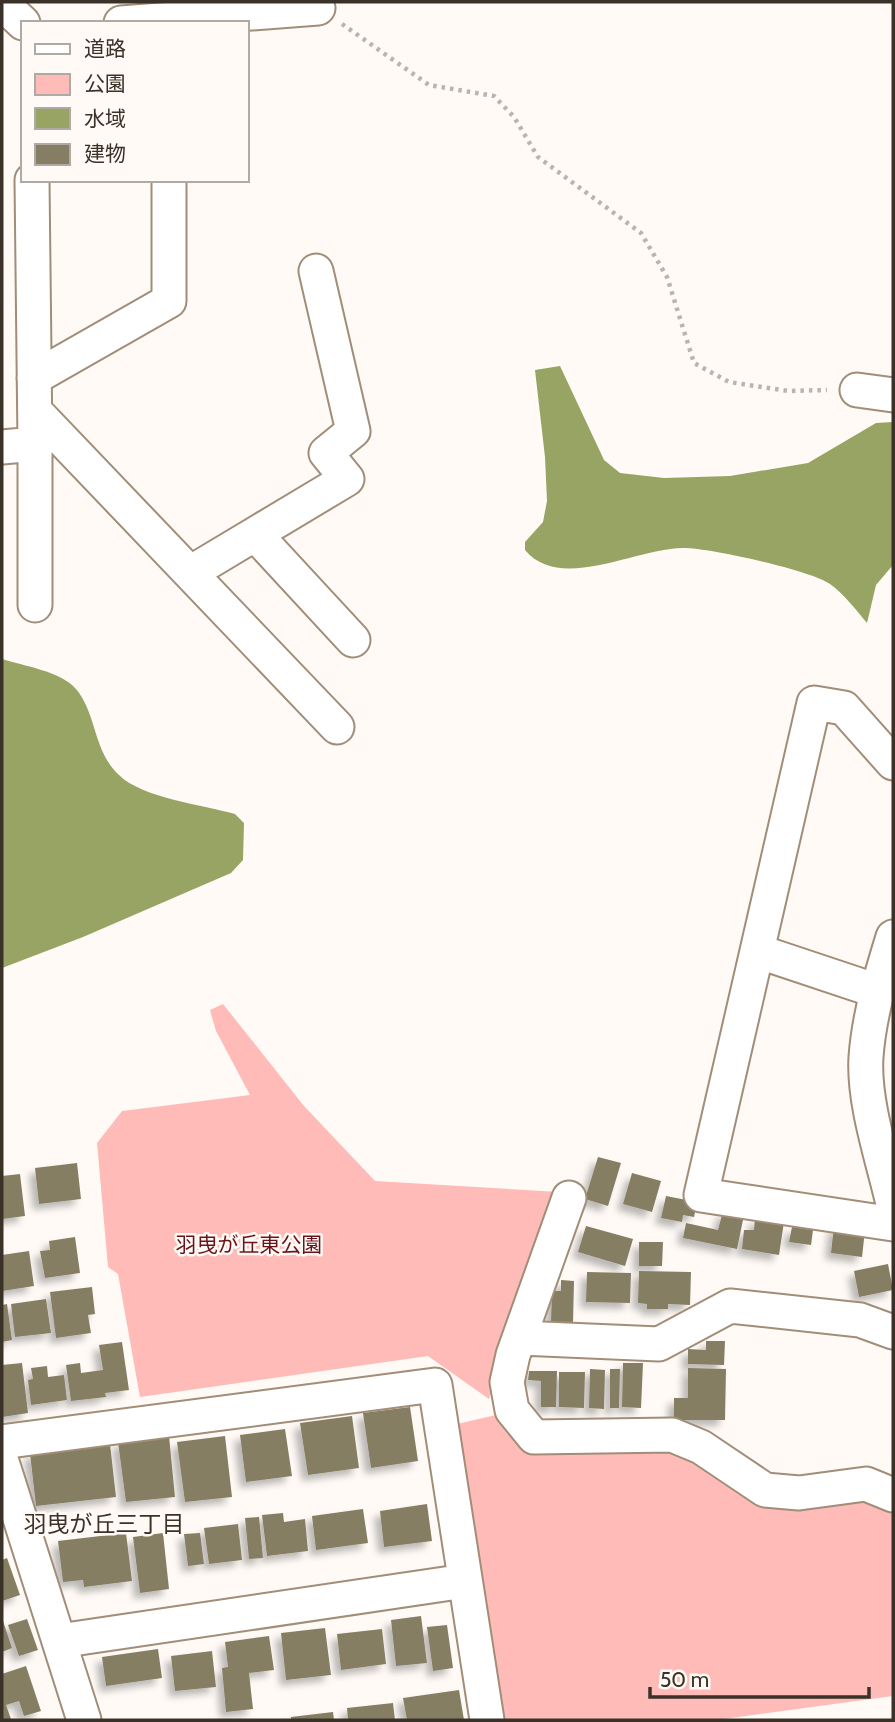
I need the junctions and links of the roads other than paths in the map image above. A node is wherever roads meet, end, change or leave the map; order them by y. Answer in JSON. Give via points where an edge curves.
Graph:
{"nodes":[{"id":1,"x":2,"y":2,"type":"edge"},
{"id":2,"x":318,"y":8,"type":"road end"},
{"id":3,"x":21,"y":21,"type":"edge"},
{"id":4,"x":147,"y":21,"type":"edge"},
{"id":5,"x":32,"y":182,"type":"edge"},
{"id":6,"x":169,"y":182,"type":"edge"},
{"id":7,"x":316,"y":271,"type":"dead end"},
{"id":8,"x":34,"y":378,"type":"junction"},
{"id":9,"x":857,"y":390,"type":"road end"},
{"id":10,"x":893,"y":395,"type":"edge"},
{"id":11,"x":35,"y":411,"type":"junction"},
{"id":12,"x":35,"y":444,"type":"junction"},
{"id":13,"x":2,"y":447,"type":"edge"},
{"id":14,"x":255,"y":534,"type":"junction"},
{"id":15,"x":190,"y":573,"type":"junction"},
{"id":16,"x":35,"y":605,"type":"dead end"},
{"id":17,"x":353,"y":640,"type":"dead end"},
{"id":18,"x":337,"y":727,"type":"dead end"},
{"id":19,"x":893,"y":763,"type":"edge"},
{"id":20,"x":893,"y":937,"type":"edge"},
{"id":21,"x":757,"y":951,"type":"junction"},
{"id":22,"x":877,"y":991,"type":"junction"},
{"id":23,"x":569,"y":1198,"type":"dead end"},
{"id":24,"x":893,"y":1205,"type":"edge"},
{"id":25,"x":893,"y":1332,"type":"edge"},
{"id":26,"x":520,"y":1338,"type":"junction"},
{"id":27,"x":2,"y":1442,"type":"edge"},
{"id":28,"x":2,"y":1462,"type":"edge"},
{"id":29,"x":893,"y":1495,"type":"edge"},
{"id":30,"x":14,"y":1541,"type":"edge"},
{"id":31,"x":465,"y":1581,"type":"junction"},
{"id":32,"x":59,"y":1641,"type":"junction"},
{"id":33,"x":84,"y":1720,"type":"edge"},
{"id":34,"x":486,"y":1720,"type":"edge"}],
"edges":[{"from":1,"to":3,"type":"street"},
{"from":2,"to":4,"type":"street"},
{"from":5,"to":8,"type":"street"},
{"from":6,"to":8,"type":"street","via":[[169,301]]},
{"from":7,"to":14,"type":"street","via":[[353,431],[327,453],[347,479]]},
{"from":8,"to":11,"type":"street"},
{"from":9,"to":10,"type":"street"},
{"from":11,"to":12,"type":"street"},
{"from":11,"to":15,"type":"street"},
{"from":12,"to":13,"type":"street"},
{"from":12,"to":16,"type":"street"},
{"from":14,"to":15,"type":"street"},
{"from":14,"to":17,"type":"street"},
{"from":15,"to":18,"type":"street"},
{"from":19,"to":21,"type":"street","via":[[844,708],[814,703]]},
{"from":20,"to":22,"type":"street"},
{"from":21,"to":22,"type":"street"},
{"from":21,"to":24,"type":"street","via":[[701,1195]]},
{"from":22,"to":24,"type":"street","via":[[866,1057],[867,1087]]},
{"from":23,"to":26,"type":"street"},
{"from":25,"to":26,"type":"street","via":[[860,1320],[730,1306],[659,1344]]},
{"from":26,"to":29,"type":"street","via":[[507,1382],[512,1410],[534,1437],[672,1435],[701,1447],[765,1490],[799,1493],[866,1484]]},
{"from":27,"to":31,"type":"street","via":[[435,1385]]},
{"from":28,"to":30,"type":"street"},
{"from":30,"to":32,"type":"street"},
{"from":31,"to":32,"type":"street"},
{"from":31,"to":34,"type":"street"},
{"from":32,"to":33,"type":"street"}]}
